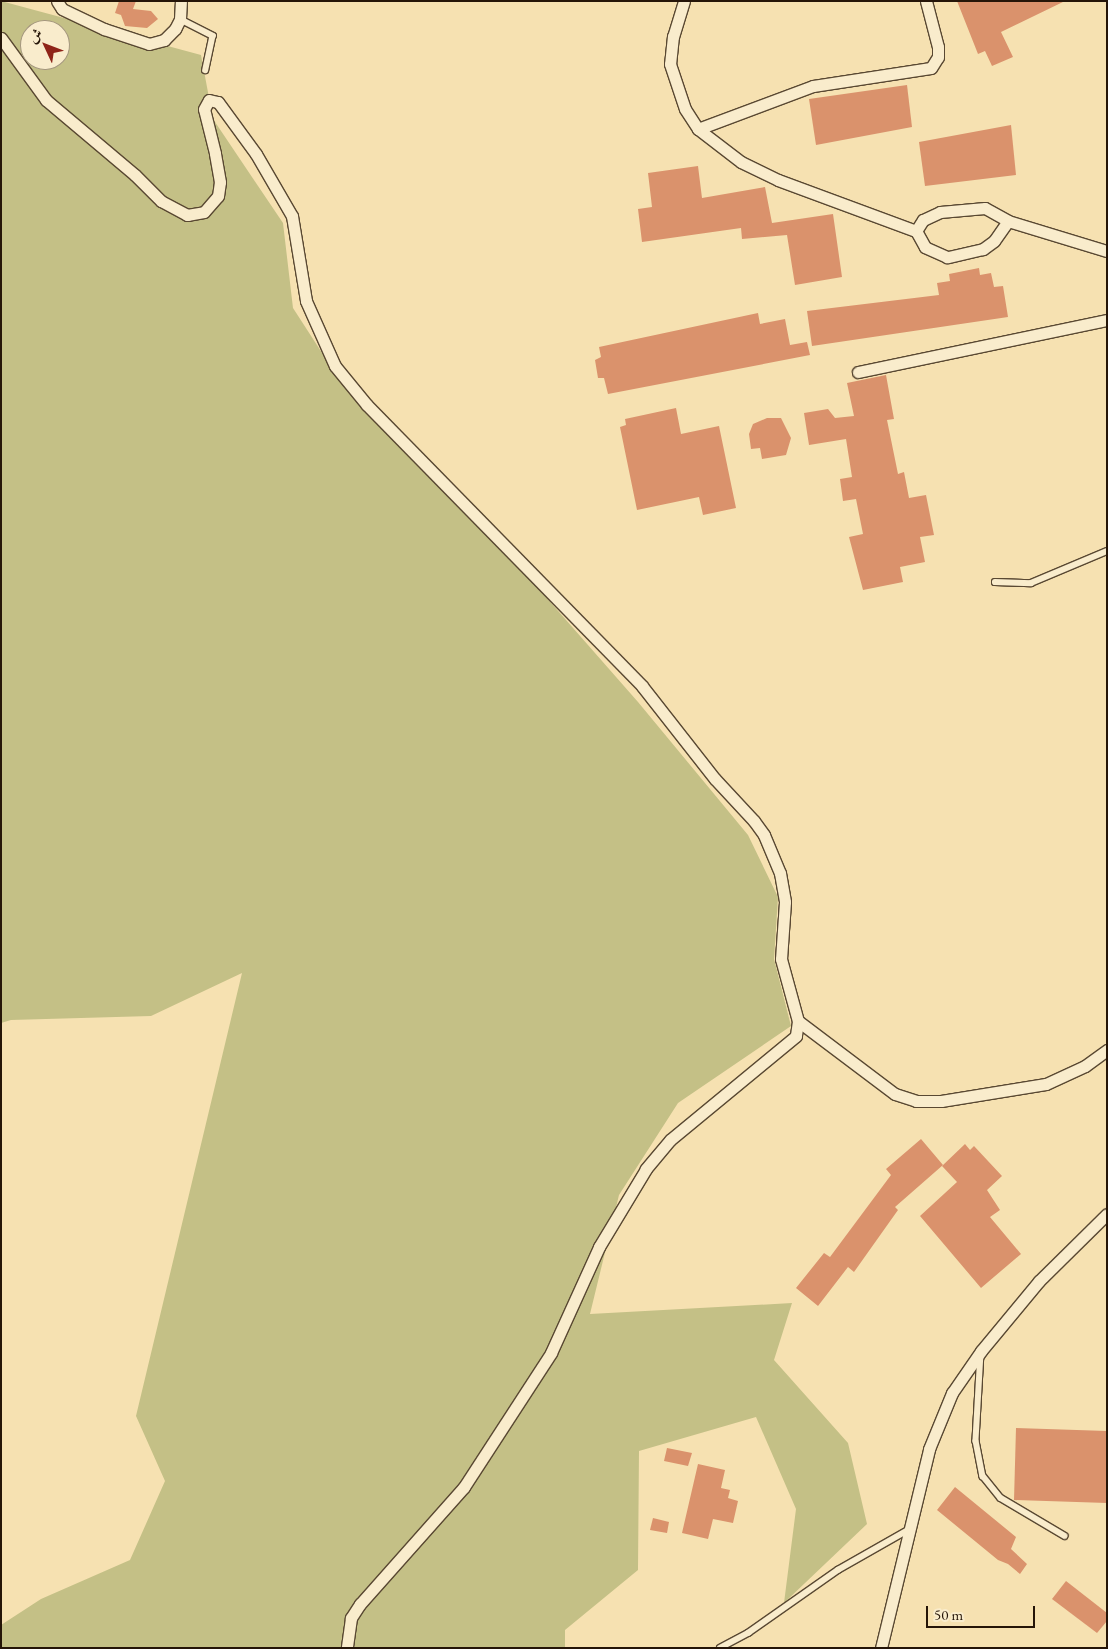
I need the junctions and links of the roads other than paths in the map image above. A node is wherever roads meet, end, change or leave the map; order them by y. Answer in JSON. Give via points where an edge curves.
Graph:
{"nodes":[{"id":1,"x":57,"y":1,"type":"edge"},
{"id":2,"x":182,"y":1,"type":"edge"},
{"id":3,"x":684,"y":1,"type":"edge"},
{"id":4,"x":926,"y":1,"type":"edge"},
{"id":5,"x":180,"y":20,"type":"junction"},
{"id":6,"x":1,"y":38,"type":"edge"},
{"id":7,"x":206,"y":70,"type":"dead end"},
{"id":8,"x":698,"y":129,"type":"junction"},
{"id":9,"x":1008,"y":222,"type":"junction"},
{"id":10,"x":916,"y":231,"type":"junction"},
{"id":11,"x":1107,"y":251,"type":"edge"},
{"id":12,"x":1107,"y":320,"type":"edge"},
{"id":13,"x":858,"y":372,"type":"dead end"},
{"id":14,"x":1107,"y":551,"type":"edge"},
{"id":15,"x":995,"y":582,"type":"dead end"},
{"id":16,"x":798,"y":1021,"type":"junction"},
{"id":17,"x":1107,"y":1050,"type":"edge"},
{"id":18,"x":1107,"y":1214,"type":"edge"},
{"id":19,"x":981,"y":1351,"type":"junction"},
{"id":20,"x":908,"y":1530,"type":"junction"},
{"id":21,"x":1064,"y":1536,"type":"dead end"},
{"id":22,"x":347,"y":1648,"type":"edge"},
{"id":23,"x":720,"y":1648,"type":"edge"},
{"id":24,"x":881,"y":1648,"type":"edge"}],
"edges":[{"from":1,"to":5,"type":"street","via":[[62,9],[104,29],[150,44],[164,40]]},
{"from":2,"to":5,"type":"street"},
{"from":3,"to":8,"type":"street","via":[[673,36],[670,64],[685,109]]},
{"from":4,"to":8,"type":"street","via":[[938,47],[938,57],[931,68],[812,86]]},
{"from":5,"to":7,"type":"lane","via":[[214,36]]},
{"from":6,"to":16,"type":"street","via":[[46,100],[161,201],[187,215],[204,212],[218,196],[220,182],[204,109],[209,100],[218,102],[256,154],[292,216],[306,301],[329,355],[341,373],[367,405],[642,686],[764,835],[783,888],[781,959]]},
{"from":8,"to":10,"type":"street","via":[[741,162],[778,180]]},
{"from":9,"to":10,"type":"street","via":[[985,208],[958,208],[929,216]]},
{"from":9,"to":10,"type":"street","via":[[983,250],[947,258],[925,247]]},
{"from":9,"to":11,"type":"street"},
{"from":12,"to":13,"type":"street"},
{"from":14,"to":15,"type":"lane","via":[[1032,582]]},
{"from":16,"to":17,"type":"street","via":[[895,1094],[916,1101],[941,1101],[1046,1084],[1085,1066]]},
{"from":16,"to":22,"type":"street","via":[[799,1029],[790,1044],[670,1140],[646,1169],[599,1247],[551,1353],[464,1487],[360,1604],[351,1618]]},
{"from":18,"to":19,"type":"street","via":[[1039,1281]]},
{"from":19,"to":20,"type":"street","via":[[952,1393],[928,1450]]},
{"from":19,"to":21,"type":"lane","via":[[976,1441],[983,1476],[1001,1498]]},
{"from":20,"to":23,"type":"lane","via":[[838,1570],[748,1633]]},
{"from":20,"to":24,"type":"street"}]}
